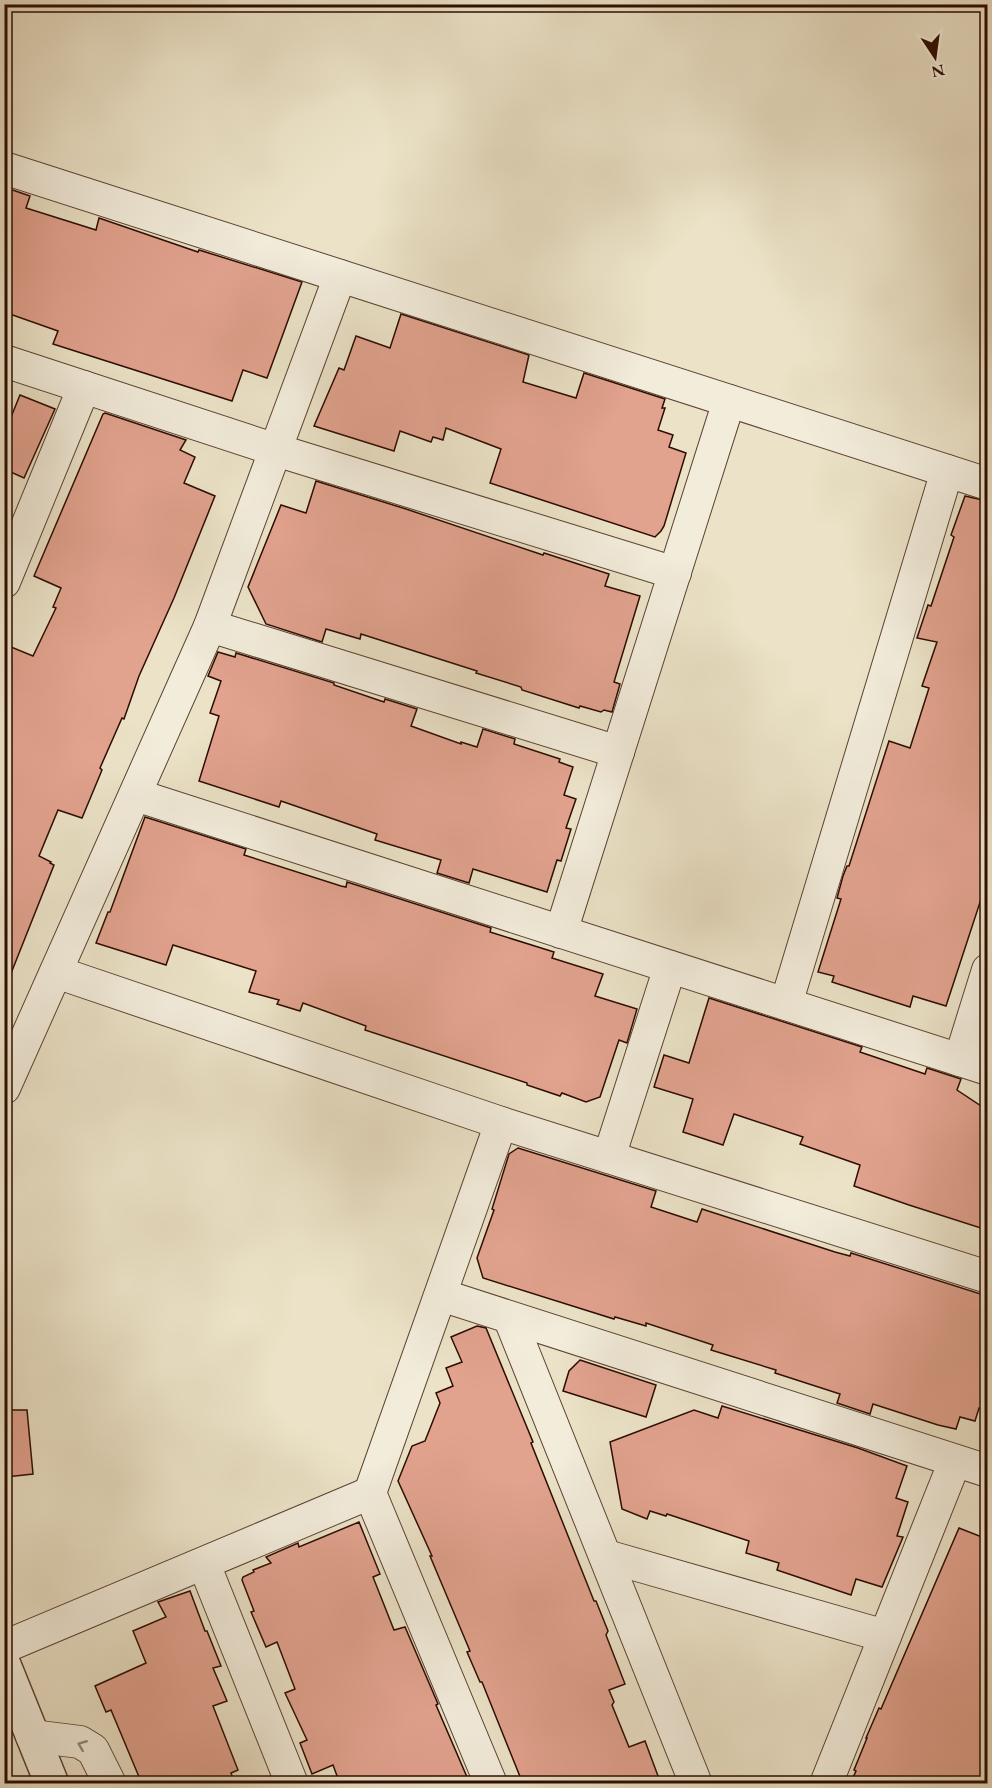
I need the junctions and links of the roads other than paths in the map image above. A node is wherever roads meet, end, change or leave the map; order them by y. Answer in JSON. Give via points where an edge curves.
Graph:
{"nodes":[{"id":1,"x":4,"y":168,"type":"edge"},
{"id":2,"x":340,"y":276,"type":"junction"},
{"id":3,"x":4,"y":361,"type":"edge"},
{"id":4,"x":84,"y":387,"type":"junction"},
{"id":5,"x":729,"y":401,"type":"junction"},
{"id":6,"x":276,"y":450,"type":"junction"},
{"id":7,"x":947,"y":471,"type":"junction"},
{"id":8,"x":987,"y":484,"type":"edge"},
{"id":9,"x":675,"y":573,"type":"junction"},
{"id":10,"x":4,"y":582,"type":"edge"},
{"id":11,"x":210,"y":626,"type":"junction"},
{"id":12,"x":618,"y":752,"type":"junction"},
{"id":13,"x":136,"y":795,"type":"junction"},
{"id":14,"x":561,"y":932,"type":"junction"},
{"id":15,"x":670,"y":967,"type":"junction"},
{"id":16,"x":987,"y":970,"type":"edge"},
{"id":17,"x":57,"y":972,"type":"junction"},
{"id":18,"x":786,"y":1004,"type":"junction"},
{"id":19,"x":974,"y":1064,"type":"edge"},
{"id":20,"x":4,"y":1088,"type":"edge"},
{"id":21,"x":501,"y":1123,"type":"junction"},
{"id":22,"x":609,"y":1157,"type":"junction"},
{"id":23,"x":987,"y":1277,"type":"edge"},
{"id":24,"x":441,"y":1295,"type":"junction"},
{"id":25,"x":510,"y":1318,"type":"junction"},
{"id":26,"x":955,"y":1461,"type":"junction"},
{"id":27,"x":987,"y":1472,"type":"edge"},
{"id":28,"x":370,"y":1493,"type":"junction"},
{"id":29,"x":606,"y":1556,"type":"junction"},
{"id":30,"x":204,"y":1564,"type":"junction"},
{"id":31,"x":885,"y":1636,"type":"junction"},
{"id":32,"x":4,"y":1647,"type":"edge"},
{"id":33,"x":4,"y":1665,"type":"edge"},
{"id":34,"x":32,"y":1736,"type":"junction"},
{"id":35,"x":52,"y":1784,"type":"edge"},
{"id":36,"x":110,"y":1784,"type":"edge"},
{"id":37,"x":292,"y":1784,"type":"edge"},
{"id":38,"x":491,"y":1784,"type":"edge"},
{"id":39,"x":696,"y":1784,"type":"edge"},
{"id":40,"x":826,"y":1784,"type":"edge"}],
"edges":[{"from":1,"to":2,"type":"street"},
{"from":2,"to":5,"type":"street"},
{"from":2,"to":6,"type":"street"},
{"from":3,"to":4,"type":"street"},
{"from":4,"to":6,"type":"street"},
{"from":4,"to":10,"type":"street"},
{"from":5,"to":7,"type":"street"},
{"from":5,"to":9,"type":"street"},
{"from":6,"to":9,"type":"street"},
{"from":6,"to":11,"type":"street"},
{"from":7,"to":8,"type":"street"},
{"from":7,"to":18,"type":"street"},
{"from":9,"to":12,"type":"street"},
{"from":11,"to":12,"type":"street"},
{"from":11,"to":13,"type":"street"},
{"from":12,"to":14,"type":"street"},
{"from":13,"to":14,"type":"street"},
{"from":13,"to":17,"type":"street"},
{"from":14,"to":15,"type":"street"},
{"from":15,"to":18,"type":"street"},
{"from":15,"to":22,"type":"street"},
{"from":16,"to":19,"type":"street"},
{"from":17,"to":20,"type":"street"},
{"from":17,"to":21,"type":"street"},
{"from":18,"to":19,"type":"street"},
{"from":21,"to":22,"type":"street"},
{"from":21,"to":24,"type":"street"},
{"from":22,"to":23,"type":"street"},
{"from":24,"to":25,"type":"street"},
{"from":24,"to":28,"type":"street"},
{"from":25,"to":26,"type":"street"},
{"from":25,"to":29,"type":"street"},
{"from":26,"to":27,"type":"street"},
{"from":26,"to":31,"type":"street"},
{"from":28,"to":30,"type":"street"},
{"from":28,"to":38,"type":"street"},
{"from":29,"to":31,"type":"street"},
{"from":29,"to":39,"type":"street"},
{"from":30,"to":32,"type":"street"},
{"from":30,"to":37,"type":"street"},
{"from":31,"to":40,"type":"street"},
{"from":33,"to":34,"type":"street"},
{"from":34,"to":35,"type":"street"},
{"from":36,"to":34,"type":"street","one_way":true,"via":[[93,1750],[80,1742]]}]}
